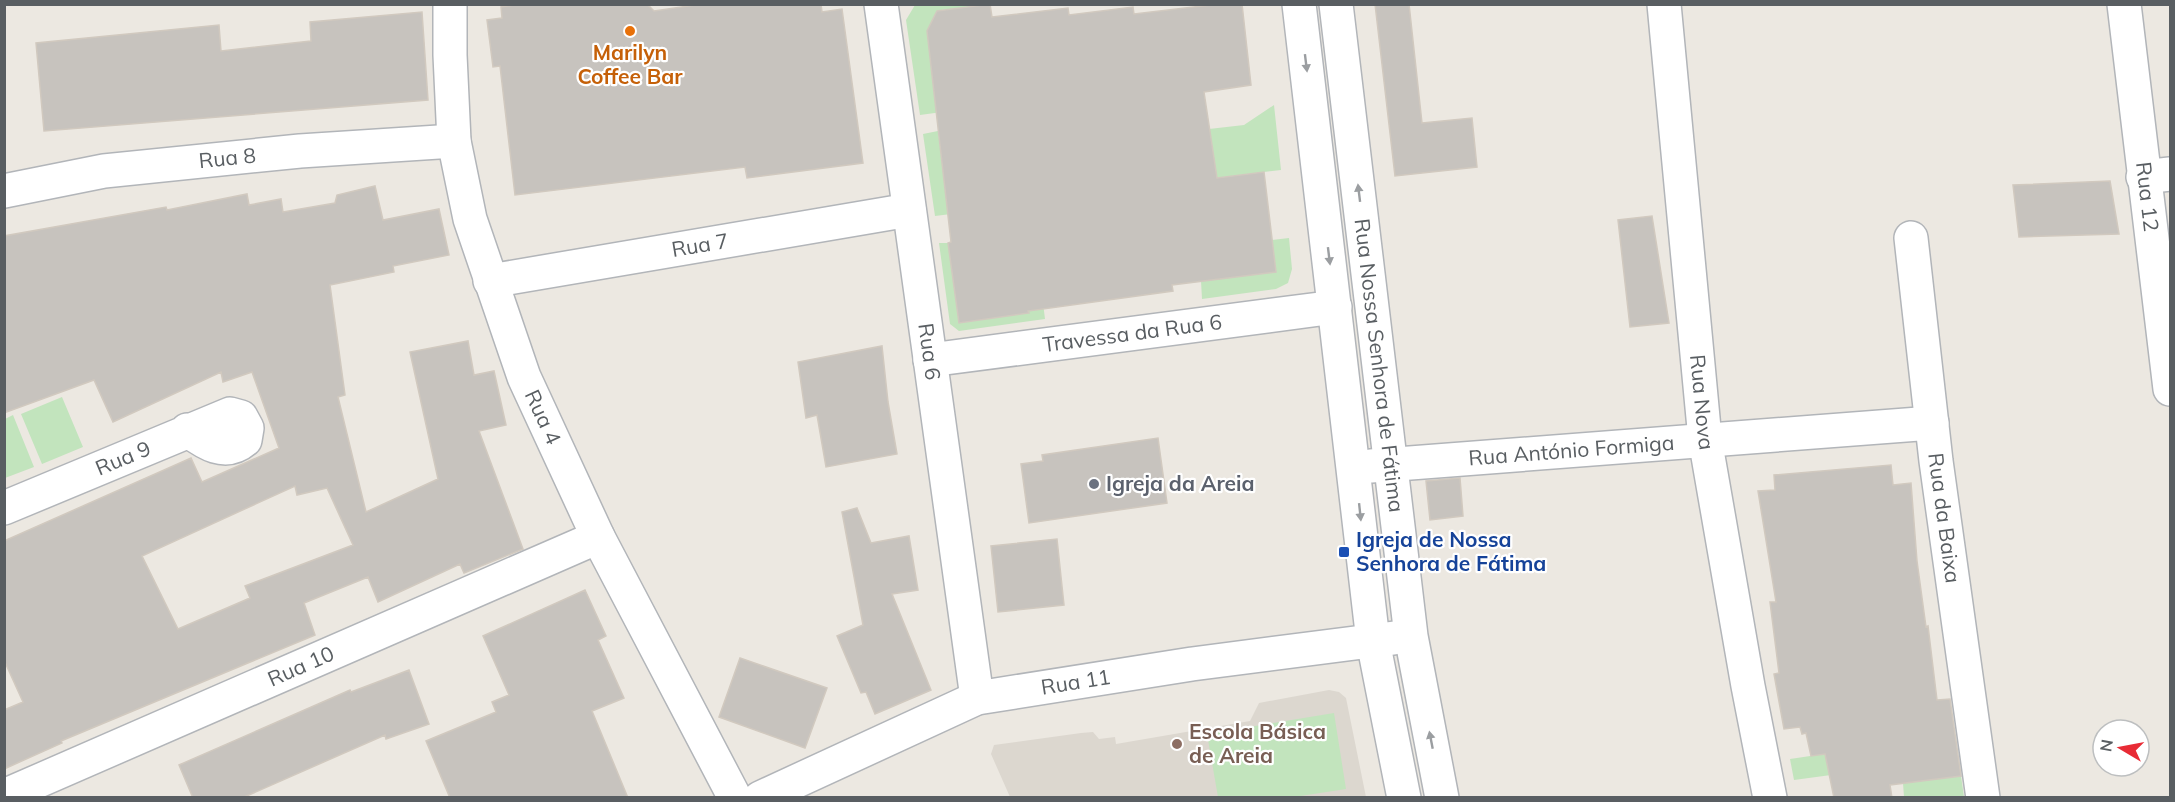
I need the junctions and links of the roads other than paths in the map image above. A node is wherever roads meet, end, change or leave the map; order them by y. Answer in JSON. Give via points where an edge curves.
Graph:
{"nodes":[{"id":1,"x":450,"y":4,"type":"edge"},
{"id":2,"x":881,"y":4,"type":"edge"},
{"id":3,"x":1299,"y":4,"type":"edge"},
{"id":4,"x":1336,"y":4,"type":"edge"},
{"id":5,"x":1664,"y":4,"type":"edge"},
{"id":6,"x":2124,"y":4,"type":"edge"},
{"id":7,"x":454,"y":141,"type":"junction"},
{"id":8,"x":2157,"y":176,"type":"edge"},
{"id":9,"x":4,"y":191,"type":"edge"},
{"id":10,"x":909,"y":210,"type":"junction"},
{"id":11,"x":1911,"y":238,"type":"dead end"},
{"id":12,"x":490,"y":281,"type":"junction"},
{"id":13,"x":1335,"y":307,"type":"junction"},
{"id":14,"x":930,"y":360,"type":"junction"},
{"id":15,"x":2170,"y":389,"type":"edge"},
{"id":16,"x":241,"y":417,"type":"dead end"},
{"id":17,"x":1932,"y":423,"type":"junction"},
{"id":18,"x":1705,"y":439,"type":"junction"},
{"id":19,"x":1392,"y":464,"type":"junction"},
{"id":20,"x":1355,"y":467,"type":"junction"},
{"id":21,"x":4,"y":508,"type":"edge"},
{"id":22,"x":597,"y":537,"type":"junction"},
{"id":23,"x":1411,"y":636,"type":"junction"},
{"id":24,"x":1373,"y":641,"type":"junction"},
{"id":25,"x":977,"y":698,"type":"junction"},
{"id":26,"x":4,"y":796,"type":"edge"},
{"id":27,"x":735,"y":798,"type":"edge"},
{"id":28,"x":760,"y":798,"type":"edge"},
{"id":29,"x":1404,"y":798,"type":"edge"},
{"id":30,"x":1442,"y":798,"type":"edge"},
{"id":31,"x":1770,"y":798,"type":"edge"},
{"id":32,"x":1983,"y":798,"type":"edge"}],
"edges":[{"from":1,"to":7,"type":"street","name":"Rua 4"},
{"from":2,"to":10,"type":"street","name":"Rua 6"},
{"from":3,"to":13,"type":"street","name":"Rua Nossa Senhora de Fátima","one_way":true},
{"from":19,"to":4,"type":"street","name":"Rua Nossa Senhora de Fátima","one_way":true},
{"from":5,"to":18,"type":"street","name":"Rua Nova"},
{"from":6,"to":8,"type":"street","name":"Rua 12"},
{"from":7,"to":9,"type":"street","name":"Rua 8","via":[[300,151],[104,171]]},
{"from":7,"to":12,"type":"street","name":"Rua 4","via":[[470,219]]},
{"from":8,"to":15,"type":"street","name":"Rua 12"},
{"from":10,"to":12,"type":"street","name":"Rua 7"},
{"from":10,"to":14,"type":"street","name":"Rua 6"},
{"from":11,"to":17,"type":"street","name":"Rua da Baixa"},
{"from":12,"to":22,"type":"street","name":"Rua 4","via":[[524,377]]},
{"from":13,"to":14,"type":"street","name":"Travessa da Rua 6"},
{"from":13,"to":20,"type":"street","name":"Rua Nossa Senhora de Fátima"},
{"from":14,"to":25,"type":"street","name":"Rua 6"},
{"from":16,"to":21,"type":"street","name":"Rua 9","via":[[230,414],[187,430]]},
{"from":17,"to":18,"type":"street","name":"Rua António Formiga"},
{"from":17,"to":32,"type":"street","name":"Rua da Baixa"},
{"from":18,"to":19,"type":"street","name":"Rua António Formiga"},
{"from":18,"to":31,"type":"street","name":"Rua Nova"},
{"from":19,"to":20,"type":"street","name":"Rua António Formiga"},
{"from":19,"to":23,"type":"street","name":"Rua Nossa Senhora de Fátima"},
{"from":20,"to":24,"type":"street","name":"Rua Nossa Senhora de Fátima","one_way":true},
{"from":22,"to":26,"type":"street","name":"Rua 10"},
{"from":22,"to":27,"type":"street","name":"Rua 4"},
{"from":23,"to":24,"type":"street","name":"Rua 11"},
{"from":30,"to":23,"type":"street","name":"Rua Nossa Senhora de Fátima","one_way":true},
{"from":24,"to":25,"type":"street","name":"Rua 11","via":[[1192,664]]},
{"from":24,"to":29,"type":"street","name":"Rua Nossa Senhora de Fátima"},
{"from":25,"to":28,"type":"street","name":"Rua 11"}]}
